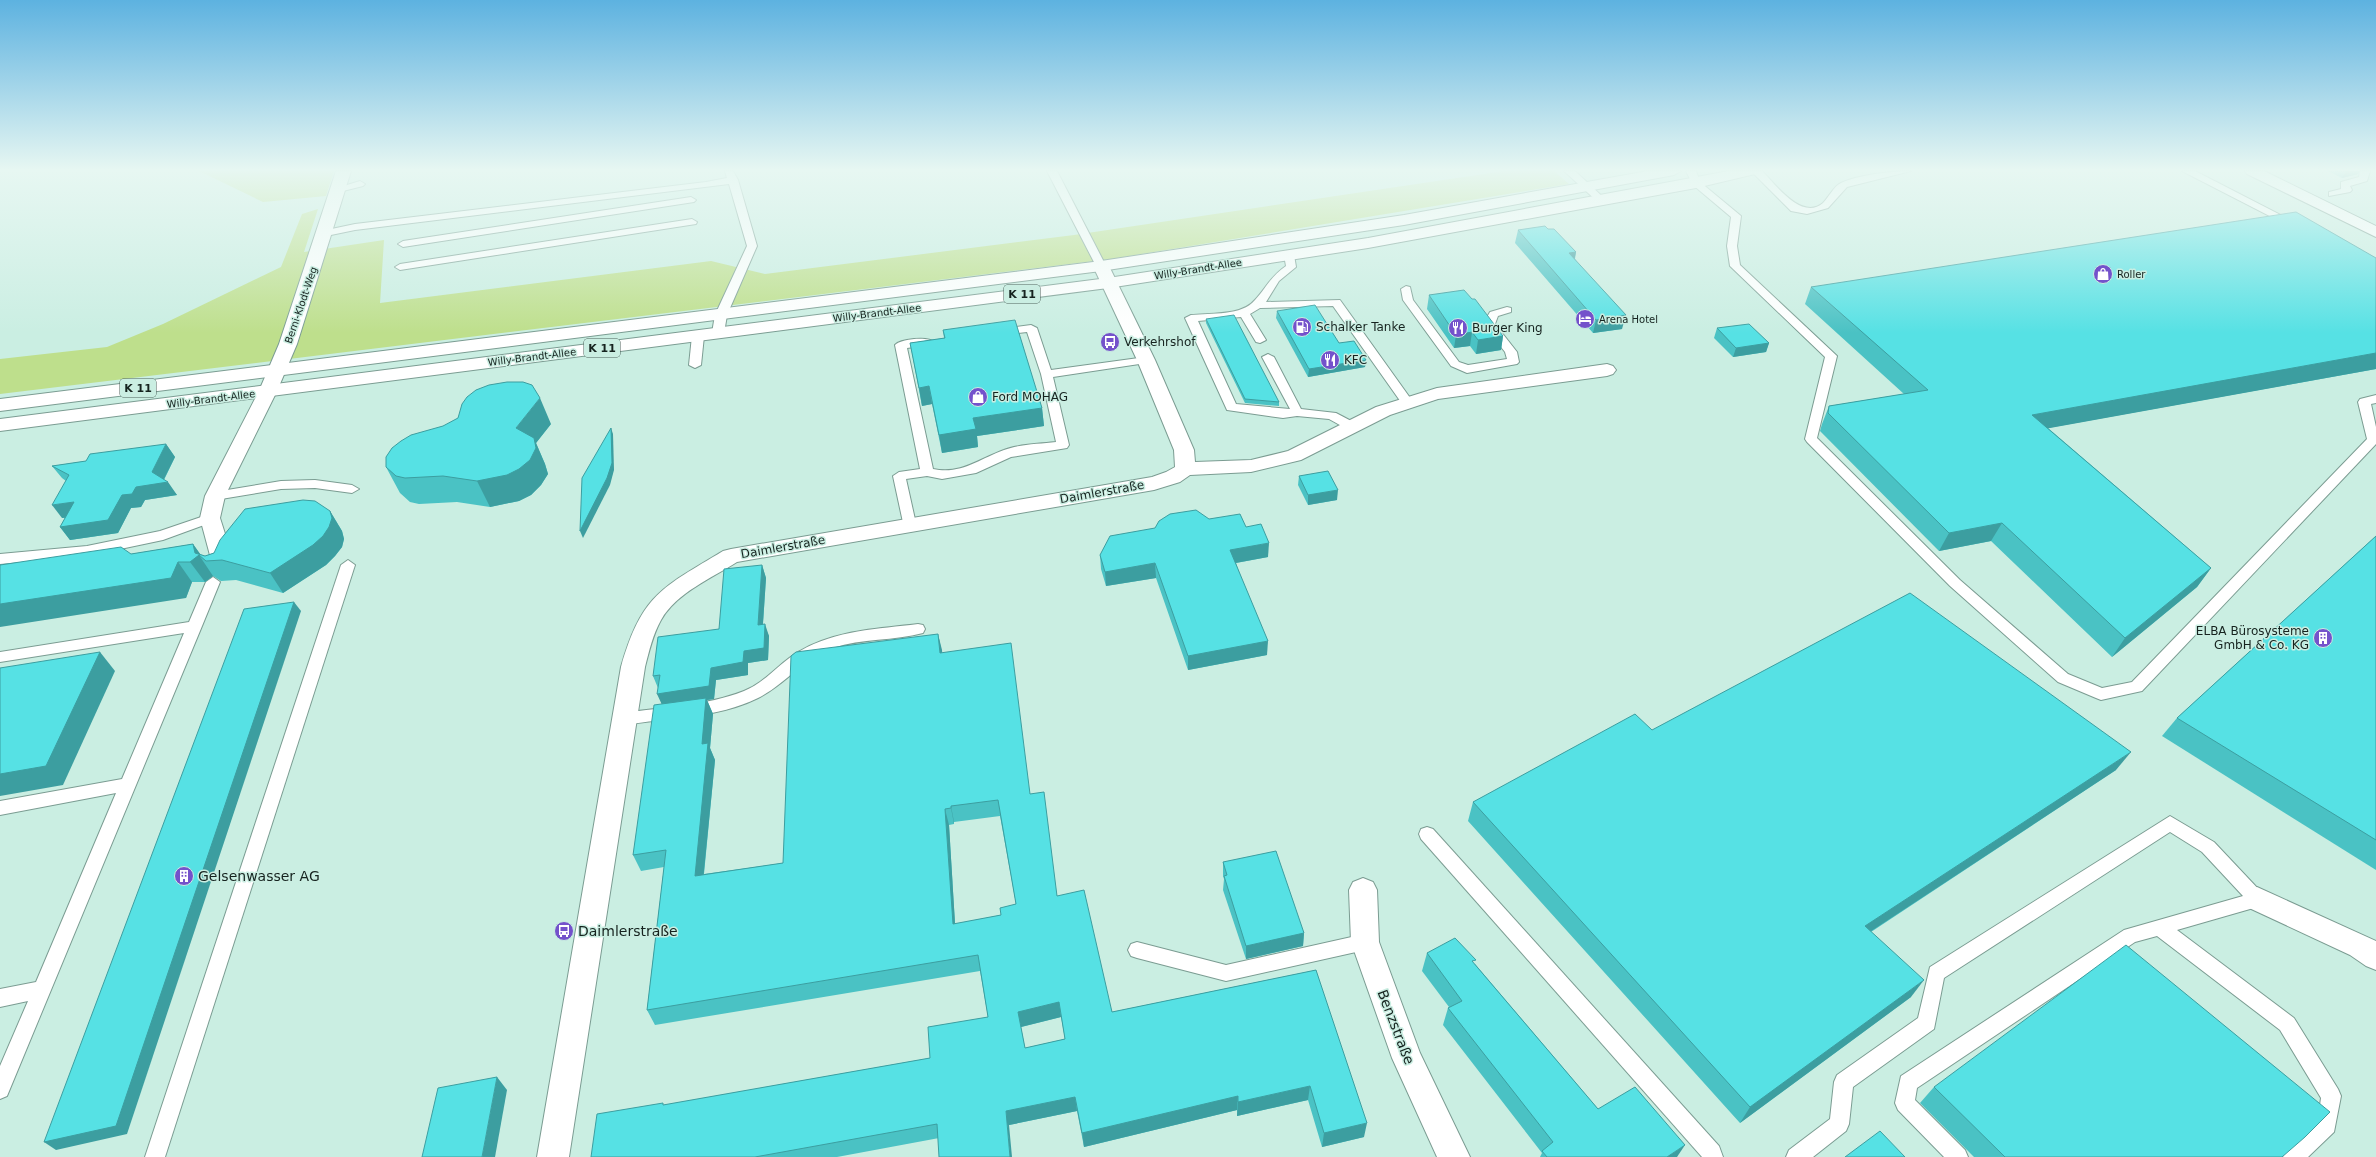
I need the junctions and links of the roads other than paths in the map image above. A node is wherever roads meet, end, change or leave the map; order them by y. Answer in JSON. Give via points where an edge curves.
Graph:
{"nodes":[{"id":1,"x":328,"y":225,"type":"edge"},
{"id":2,"x":372,"y":225,"type":"edge"},
{"id":3,"x":527,"y":225,"type":"edge"},
{"id":4,"x":672,"y":225,"type":"edge"},
{"id":5,"x":745,"y":225,"type":"edge"},
{"id":6,"x":1080,"y":225,"type":"edge"},
{"id":7,"x":1374,"y":225,"type":"edge"},
{"id":8,"x":1463,"y":225,"type":"edge"},
{"id":9,"x":1735,"y":225,"type":"edge"},
{"id":10,"x":2295,"y":225,"type":"edge"},
{"id":11,"x":2362,"y":225,"type":"edge"},
{"id":12,"x":2305,"y":230,"type":"edge"},
{"id":13,"x":2376,"y":232,"type":"edge"},
{"id":14,"x":326,"y":233,"type":"junction"},
{"id":15,"x":403,"y":244,"type":"dead end"},
{"id":16,"x":1289,"y":255,"type":"junction"},
{"id":17,"x":400,"y":266,"type":"dead end"},
{"id":18,"x":1105,"y":274,"type":"junction"},
{"id":19,"x":1406,"y":289,"type":"dead end"},
{"id":20,"x":1259,"y":305,"type":"junction"},
{"id":21,"x":1507,"y":310,"type":"dead end"},
{"id":22,"x":1244,"y":313,"type":"junction"},
{"id":23,"x":721,"y":315,"type":"junction"},
{"id":24,"x":718,"y":333,"type":"junction"},
{"id":25,"x":985,"y":334,"type":"edge"},
{"id":26,"x":698,"y":336,"type":"junction"},
{"id":27,"x":939,"y":340,"type":"edge"},
{"id":28,"x":1260,"y":340,"type":"dead end"},
{"id":29,"x":1268,"y":357,"type":"dead end"},
{"id":30,"x":1146,"y":360,"type":"junction"},
{"id":31,"x":695,"y":365,"type":"dead end"},
{"id":32,"x":276,"y":370,"type":"junction"},
{"id":33,"x":1607,"y":370,"type":"dead end"},
{"id":34,"x":1047,"y":374,"type":"junction"},
{"id":35,"x":268,"y":391,"type":"junction"},
{"id":36,"x":2376,"y":399,"type":"edge"},
{"id":37,"x":1407,"y":402,"type":"junction"},
{"id":38,"x":0,"y":405,"type":"edge"},
{"id":39,"x":1296,"y":412,"type":"junction"},
{"id":40,"x":0,"y":425,"type":"edge"},
{"id":41,"x":1351,"y":426,"type":"junction"},
{"id":42,"x":1185,"y":469,"type":"junction"},
{"id":43,"x":927,"y":472,"type":"junction"},
{"id":44,"x":352,"y":489,"type":"dead end"},
{"id":45,"x":216,"y":496,"type":"junction"},
{"id":46,"x":210,"y":518,"type":"junction"},
{"id":47,"x":909,"y":524,"type":"junction"},
{"id":48,"x":0,"y":559,"type":"edge"},
{"id":49,"x":348,"y":565,"type":"dead end"},
{"id":50,"x":217,"y":573,"type":"joint"},
{"id":51,"x":195,"y":626,"type":"junction"},
{"id":52,"x":918,"y":629,"type":"dead end"},
{"id":53,"x":0,"y":657,"type":"edge"},
{"id":54,"x":624,"y":719,"type":"junction"},
{"id":55,"x":126,"y":785,"type":"junction"},
{"id":56,"x":0,"y":808,"type":"edge"},
{"id":57,"x":1427,"y":834,"type":"dead end"},
{"id":58,"x":1364,"y":890,"type":"dead end"},
{"id":59,"x":2257,"y":899,"type":"junction"},
{"id":60,"x":2159,"y":927,"type":"junction"},
{"id":61,"x":1365,"y":942,"type":"junction"},
{"id":62,"x":1137,"y":950,"type":"dead end"},
{"id":63,"x":2376,"y":957,"type":"edge"},
{"id":64,"x":40,"y":990,"type":"junction"},
{"id":65,"x":0,"y":998,"type":"edge"},
{"id":66,"x":0,"y":1089,"type":"edge"},
{"id":67,"x":155,"y":1157,"type":"edge"},
{"id":68,"x":553,"y":1157,"type":"edge"},
{"id":69,"x":1454,"y":1157,"type":"edge"},
{"id":70,"x":1713,"y":1157,"type":"edge"},
{"id":71,"x":1796,"y":1157,"type":"edge"},
{"id":72,"x":1958,"y":1157,"type":"edge"},
{"id":73,"x":2293,"y":1157,"type":"edge"}],
"edges":[{"from":1,"to":14,"type":"main road","name":"Berni-Klodt-Weg"},
{"from":2,"to":14,"type":"lane"},
{"from":3,"to":15,"type":"lane"},
{"from":4,"to":17,"type":"lane"},
{"from":5,"to":23,"type":"lane","via":[[752,246]]},
{"from":6,"to":18,"type":"lane"},
{"from":7,"to":18,"type":"main road","name":"Willy-Brandt-Allee","number":"K 11"},
{"from":8,"to":16,"type":"main road","name":"Willy-Brandt-Allee","number":"K 11"},
{"from":9,"to":36,"type":"lane","via":[[1732,246],[1735,266],[1831,356],[1811,439],[1955,583],[2063,678],[2101,694],[2137,687],[2328,489],[2373,440],[2364,402]]},
{"from":10,"to":12,"type":"lane"},
{"from":11,"to":13,"type":"main road"},
{"from":14,"to":32,"type":"main road","name":"Berni-Klodt-Weg","via":[[288,344]]},
{"from":16,"to":18,"type":"main road","name":"Willy-Brandt-Allee","number":"K 11"},
{"from":16,"to":20,"type":"lane","via":[[1291,267],[1276,278]]},
{"from":18,"to":23,"type":"main road","name":"Willy-Brandt-Allee","number":"K 11"},
{"from":18,"to":24,"type":"main road","name":"Willy-Brandt-Allee","number":"K 11"},
{"from":18,"to":30,"type":"main road"},
{"from":19,"to":21,"type":"lane","via":[[1408,300],[1455,364],[1467,369],[1513,362],[1511,352],[1489,324],[1494,314]]},
{"from":20,"to":22,"type":"lane","via":[[1254,310]]},
{"from":20,"to":37,"type":"lane","via":[[1336,302]]},
{"from":22,"to":28,"type":"lane"},
{"from":22,"to":39,"type":"lane","via":[[1190,318],[1231,407],[1283,414]]},
{"from":23,"to":24,"type":"lane"},
{"from":23,"to":32,"type":"main road","name":"Willy-Brandt-Allee","number":"K 11"},
{"from":24,"to":26,"type":"main road","name":"Willy-Brandt-Allee","number":"K 11"},
{"from":25,"to":34,"type":"lane","via":[[1032,328]]},
{"from":26,"to":31,"type":"lane"},
{"from":26,"to":35,"type":"main road","name":"Willy-Brandt-Allee","number":"K 11"},
{"from":27,"to":43,"type":"lane","via":[[901,346]]},
{"from":29,"to":39,"type":"lane"},
{"from":30,"to":34,"type":"lane"},
{"from":30,"to":42,"type":"main road","via":[[1184,450]]},
{"from":32,"to":35,"type":"main road","name":"Berni-Klodt-Weg"},
{"from":32,"to":38,"type":"main road","name":"Willy-Brandt-Allee","number":"K 11"},
{"from":33,"to":37,"type":"main road","via":[[1437,394]]},
{"from":34,"to":43,"type":"lane","via":[[1063,445],[1008,453],[976,470],[942,475]]},
{"from":35,"to":40,"type":"main road","name":"Willy-Brandt-Allee","number":"K 11"},
{"from":35,"to":45,"type":"main road","name":"Berni-Klodt-Weg"},
{"from":37,"to":41,"type":"main road"},
{"from":39,"to":41,"type":"lane","via":[[1332,416]]},
{"from":41,"to":42,"type":"main road","via":[[1294,456],[1251,466]]},
{"from":42,"to":47,"type":"main road","name":"Daimlerstraße","via":[[1173,477],[1154,483]]},
{"from":43,"to":47,"type":"lane","via":[[899,476]]},
{"from":44,"to":45,"type":"lane","via":[[315,484],[281,485]]},
{"from":45,"to":46,"type":"main road","name":"Berni-Klodt-Weg"},
{"from":46,"to":48,"type":"lane","via":[[163,535],[87,551]]},
{"from":46,"to":50,"type":"main road","via":[[222,559]]},
{"from":47,"to":54,"type":"main road","name":"Daimlerstraße","via":[[731,556],[693,580],[658,606],[642,634]]},
{"from":49,"to":67,"type":"lane"},
{"from":50,"to":51,"type":"lane"},
{"from":51,"to":53,"type":"lane"},
{"from":51,"to":55,"type":"lane"},
{"from":52,"to":54,"type":"lane","via":[[823,645],[805,654],[751,694],[731,702]]},
{"from":54,"to":68,"type":"main road","name":"Daimlerstraße"},
{"from":55,"to":56,"type":"lane"},
{"from":55,"to":64,"type":"lane"},
{"from":57,"to":70,"type":"lane"},
{"from":58,"to":61,"type":"main road","name":"Benzstraße"},
{"from":59,"to":60,"type":"lane"},
{"from":59,"to":63,"type":"main road","via":[[2360,946]]},
{"from":59,"to":71,"type":"lane","via":[[2208,846],[2170,823],[1936,973],[1927,1023],[1844,1082],[1839,1124]]},
{"from":60,"to":72,"type":"lane","via":[[2130,936],[1908,1083],[1905,1103]]},
{"from":60,"to":73,"type":"lane","via":[[2287,1024],[2331,1096],[2327,1125]]},
{"from":61,"to":62,"type":"lane","via":[[1226,973]]},
{"from":61,"to":69,"type":"main road","name":"Benzstraße","via":[[1407,1058]]},
{"from":64,"to":65,"type":"lane"},
{"from":64,"to":66,"type":"lane"}]}
